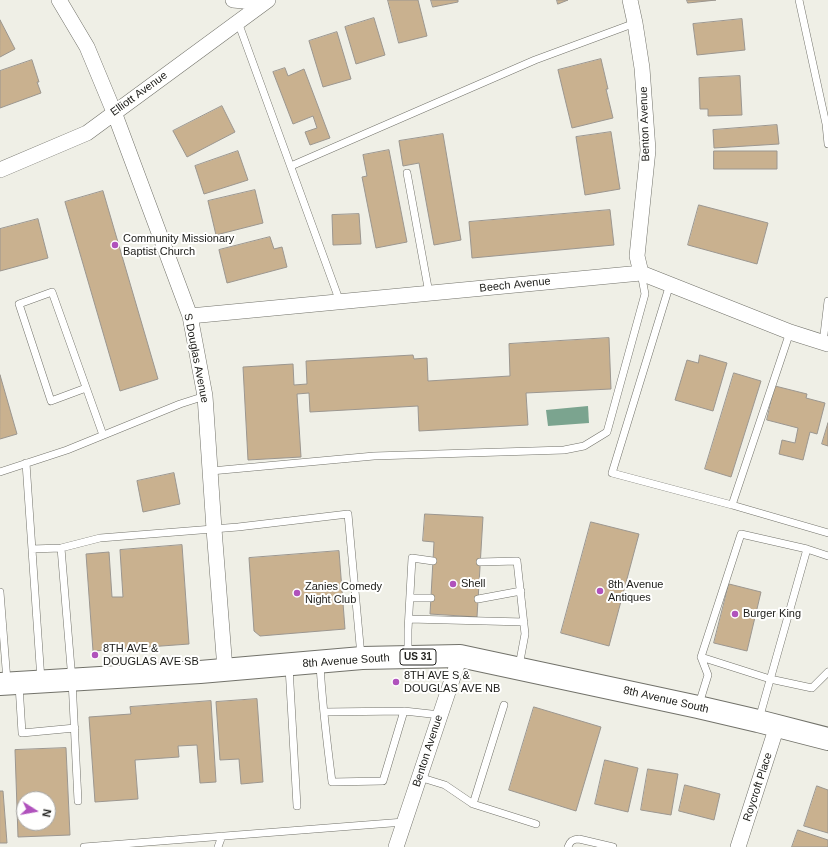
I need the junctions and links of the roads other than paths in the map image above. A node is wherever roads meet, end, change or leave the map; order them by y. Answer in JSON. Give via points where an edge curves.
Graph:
{"nodes":[{"id":1,"x":59,"y":0,"type":"edge"},
{"id":2,"x":233,"y":0,"type":"edge"},
{"id":3,"x":630,"y":0,"type":"edge"},
{"id":4,"x":799,"y":0,"type":"edge"},
{"id":5,"x":266,"y":1,"type":"edge"},
{"id":6,"x":238,"y":22,"type":"junction"},
{"id":7,"x":635,"y":23,"type":"junction"},
{"id":8,"x":114,"y":112,"type":"junction"},
{"id":9,"x":828,"y":144,"type":"edge"},
{"id":10,"x":291,"y":166,"type":"junction"},
{"id":11,"x":0,"y":170,"type":"edge"},
{"id":12,"x":407,"y":173,"type":"dead end"},
{"id":13,"x":641,"y":273,"type":"junction"},
{"id":14,"x":670,"y":283,"type":"junction"},
{"id":15,"x":430,"y":293,"type":"junction"},
{"id":16,"x":828,"y":301,"type":"edge"},
{"id":17,"x":340,"y":302,"type":"junction"},
{"id":18,"x":190,"y":316,"type":"junction"},
{"id":19,"x":790,"y":332,"type":"junction"},
{"id":20,"x":825,"y":344,"type":"edge"},
{"id":21,"x":86,"y":388,"type":"junction"},
{"id":22,"x":205,"y":396,"type":"junction"},
{"id":23,"x":103,"y":435,"type":"junction"},
{"id":24,"x":26,"y":464,"type":"junction"},
{"id":25,"x":211,"y":471,"type":"junction"},
{"id":26,"x":0,"y":472,"type":"edge"},
{"id":27,"x":732,"y":505,"type":"junction"},
{"id":28,"x":214,"y":529,"type":"junction"},
{"id":29,"x":828,"y":533,"type":"edge"},
{"id":30,"x":61,"y":548,"type":"junction"},
{"id":31,"x":32,"y":549,"type":"junction"},
{"id":32,"x":808,"y":549,"type":"junction"},
{"id":33,"x":828,"y":556,"type":"edge"},
{"id":34,"x":433,"y":561,"type":"dead end"},
{"id":35,"x":480,"y":562,"type":"dead end"},
{"id":36,"x":521,"y":591,"type":"junction"},
{"id":37,"x":0,"y":592,"type":"edge"},
{"id":38,"x":410,"y":598,"type":"junction"},
{"id":39,"x":431,"y":598,"type":"dead end"},
{"id":40,"x":478,"y":599,"type":"dead end"},
{"id":41,"x":409,"y":619,"type":"junction"},
{"id":42,"x":524,"y":622,"type":"junction"},
{"id":43,"x":460,"y":656,"type":"junction"},
{"id":44,"x":408,"y":657,"type":"junction"},
{"id":45,"x":700,"y":657,"type":"junction"},
{"id":46,"x":362,"y":658,"type":"junction"},
{"id":47,"x":320,"y":662,"type":"junction"},
{"id":48,"x":288,"y":665,"type":"junction"},
{"id":49,"x":518,"y":668,"type":"junction"},
{"id":50,"x":225,"y":669,"type":"junction"},
{"id":51,"x":828,"y":672,"type":"edge"},
{"id":52,"x":770,"y":679,"type":"junction"},
{"id":53,"x":72,"y":680,"type":"junction"},
{"id":54,"x":41,"y":682,"type":"junction"},
{"id":55,"x":9,"y":684,"type":"edge"},
{"id":56,"x":504,"y":705,"type":"dead end"},
{"id":57,"x":698,"y":707,"type":"junction"},
{"id":58,"x":404,"y":711,"type":"junction"},
{"id":59,"x":324,"y":712,"type":"junction"},
{"id":60,"x":440,"y":715,"type":"junction"},
{"id":61,"x":768,"y":724,"type":"junction"},
{"id":62,"x":74,"y":728,"type":"junction"},
{"id":63,"x":828,"y":739,"type":"edge"},
{"id":64,"x":419,"y":777,"type":"junction"},
{"id":65,"x":78,"y":801,"type":"dead end"},
{"id":66,"x":472,"y":804,"type":"junction"},
{"id":67,"x":297,"y":806,"type":"dead end"},
{"id":68,"x":404,"y":822,"type":"junction"},
{"id":69,"x":536,"y":824,"type":"dead end"},
{"id":70,"x":222,"y":836,"type":"junction"},
{"id":71,"x":84,"y":847,"type":"edge"},
{"id":72,"x":218,"y":847,"type":"edge"},
{"id":73,"x":396,"y":847,"type":"edge"},
{"id":74,"x":568,"y":847,"type":"edge"},
{"id":75,"x":613,"y":847,"type":"edge"},
{"id":76,"x":738,"y":847,"type":"edge"}],
"edges":[{"from":1,"to":8,"type":"street","name":"S Douglas Avenue","via":[[87,47]]},
{"from":2,"to":5,"type":"street"},
{"from":3,"to":7,"type":"street","name":"Benton Avenue"},
{"from":4,"to":9,"type":"lane"},
{"from":5,"to":6,"type":"street","name":"Elliott Avenue"},
{"from":6,"to":8,"type":"street","name":"Elliott Avenue"},
{"from":6,"to":10,"type":"lane"},
{"from":7,"to":10,"type":"lane","via":[[535,60]]},
{"from":7,"to":13,"type":"street","name":"Benton Avenue","via":[[642,68],[648,150],[637,256]]},
{"from":8,"to":11,"type":"street","name":"Elliott Avenue","via":[[86,133]]},
{"from":8,"to":18,"type":"street","name":"S Douglas Avenue"},
{"from":10,"to":17,"type":"lane"},
{"from":12,"to":15,"type":"lane"},
{"from":13,"to":14,"type":"street","name":"Beech Avenue"},
{"from":13,"to":15,"type":"street","name":"Beech Avenue"},
{"from":13,"to":25,"type":"lane","via":[[645,294],[607,432],[584,446],[564,450],[374,456]]},
{"from":14,"to":19,"type":"street","name":"Beech Avenue"},
{"from":14,"to":27,"type":"lane","via":[[612,473]]},
{"from":15,"to":17,"type":"street","name":"Beech Avenue"},
{"from":16,"to":20,"type":"lane"},
{"from":17,"to":18,"type":"street","name":"Beech Avenue"},
{"from":18,"to":22,"type":"street","name":"S Douglas Avenue"},
{"from":19,"to":20,"type":"street","name":"Beech Avenue"},
{"from":19,"to":27,"type":"lane"},
{"from":21,"to":21,"type":"lane","via":[[52,292],[19,304],[51,401]]},
{"from":21,"to":23,"type":"lane"},
{"from":22,"to":23,"type":"lane"},
{"from":22,"to":25,"type":"street","name":"S Douglas Avenue"},
{"from":23,"to":24,"type":"lane"},
{"from":24,"to":26,"type":"lane"},
{"from":24,"to":31,"type":"lane"},
{"from":25,"to":28,"type":"street","name":"S Douglas Avenue"},
{"from":27,"to":29,"type":"lane"},
{"from":28,"to":30,"type":"lane","via":[[100,538]]},
{"from":28,"to":46,"type":"lane","via":[[348,514]]},
{"from":28,"to":50,"type":"street","name":"S Douglas Avenue"},
{"from":30,"to":31,"type":"lane"},
{"from":30,"to":53,"type":"lane"},
{"from":31,"to":54,"type":"lane"},
{"from":32,"to":33,"type":"lane"},
{"from":32,"to":45,"type":"lane","via":[[741,534]]},
{"from":32,"to":52,"type":"lane"},
{"from":34,"to":38,"type":"lane","via":[[412,558]]},
{"from":35,"to":36,"type":"lane","via":[[517,561]]},
{"from":36,"to":40,"type":"lane"},
{"from":36,"to":42,"type":"lane"},
{"from":37,"to":55,"type":"lane"},
{"from":38,"to":39,"type":"lane"},
{"from":38,"to":41,"type":"lane"},
{"from":41,"to":42,"type":"lane"},
{"from":41,"to":44,"type":"lane"},
{"from":42,"to":49,"type":"lane","via":[[525,634]]},
{"from":43,"to":44,"type":"main road","name":"8th Avenue South","number":"US 31"},
{"from":43,"to":49,"type":"main road","name":"8th Avenue South","number":"US 31"},
{"from":43,"to":60,"type":"street","name":"Benton Avenue"},
{"from":44,"to":46,"type":"main road","name":"8th Avenue South","number":"US 31"},
{"from":45,"to":52,"type":"lane"},
{"from":45,"to":57,"type":"lane","via":[[708,675]]},
{"from":46,"to":47,"type":"main road","name":"8th Avenue South","number":"US 31"},
{"from":47,"to":48,"type":"main road","name":"8th Avenue South","number":"US 31"},
{"from":47,"to":59,"type":"lane"},
{"from":48,"to":50,"type":"main road","name":"8th Avenue South","number":"US 31"},
{"from":48,"to":67,"type":"lane"},
{"from":49,"to":57,"type":"main road","name":"8th Avenue South","number":"US 31"},
{"from":50,"to":53,"type":"main road","name":"8th Avenue South","number":"US 31"},
{"from":51,"to":52,"type":"lane","via":[[812,688]]},
{"from":52,"to":61,"type":"lane"},
{"from":53,"to":54,"type":"main road","name":"8th Avenue South","number":"US 31"},
{"from":53,"to":62,"type":"lane"},
{"from":54,"to":55,"type":"main road","name":"8th Avenue South","number":"US 31"},
{"from":55,"to":62,"type":"lane","via":[[22,732]]},
{"from":56,"to":66,"type":"lane"},
{"from":57,"to":61,"type":"main road","name":"8th Avenue South","number":"US 31"},
{"from":58,"to":59,"type":"lane"},
{"from":58,"to":59,"type":"lane","via":[[383,781],[332,782]]},
{"from":58,"to":60,"type":"lane"},
{"from":60,"to":64,"type":"street","name":"Benton Avenue"},
{"from":61,"to":63,"type":"main road","name":"8th Avenue South","number":"US 31"},
{"from":61,"to":76,"type":"street","name":"Roycroft Place"},
{"from":62,"to":65,"type":"lane"},
{"from":64,"to":66,"type":"lane","via":[[445,785]]},
{"from":64,"to":68,"type":"street","name":"Benton Avenue"},
{"from":66,"to":69,"type":"lane"},
{"from":68,"to":70,"type":"lane"},
{"from":68,"to":73,"type":"street","name":"Benton Avenue"},
{"from":70,"to":71,"type":"lane"},
{"from":70,"to":72,"type":"lane"},
{"from":74,"to":75,"type":"lane","via":[[569,843],[579,838]]}]}
